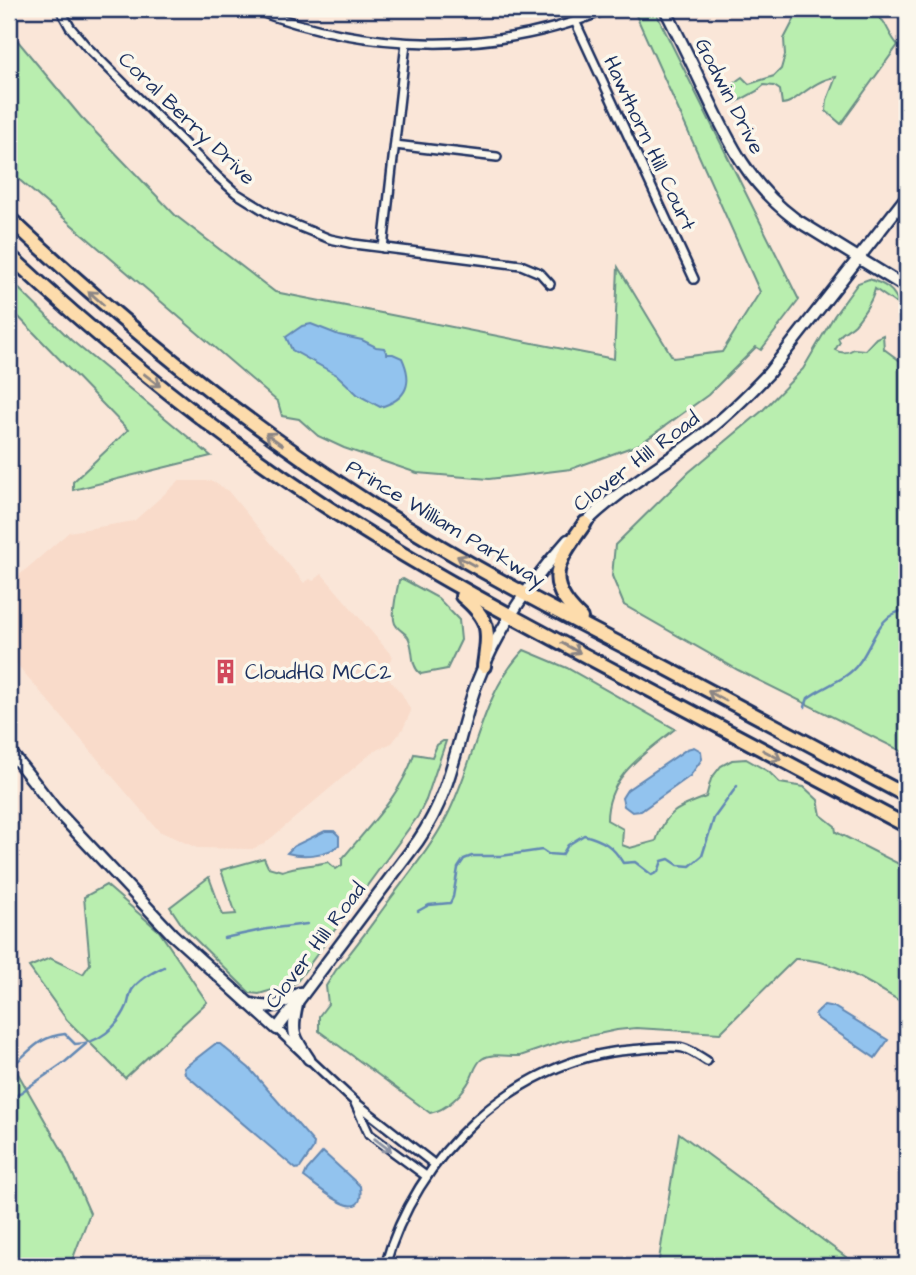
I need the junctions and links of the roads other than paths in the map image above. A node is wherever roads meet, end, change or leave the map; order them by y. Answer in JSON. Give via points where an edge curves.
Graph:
{"nodes":[{"id":1,"x":60,"y":9,"type":"edge"},
{"id":2,"x":252,"y":9,"type":"edge"},
{"id":3,"x":608,"y":9,"type":"edge"},
{"id":4,"x":665,"y":9,"type":"edge"},
{"id":5,"x":575,"y":21,"type":"junction"},
{"id":6,"x":406,"y":43,"type":"junction"},
{"id":7,"x":396,"y":145,"type":"junction"},
{"id":8,"x":497,"y":157,"type":"dead end"},
{"id":9,"x":907,"y":195,"type":"edge"},
{"id":10,"x":9,"y":218,"type":"edge"},
{"id":11,"x":383,"y":248,"type":"junction"},
{"id":12,"x":9,"y":255,"type":"edge"},
{"id":13,"x":857,"y":257,"type":"junction"},
{"id":14,"x":694,"y":279,"type":"dead end"},
{"id":15,"x":550,"y":284,"type":"dead end"},
{"id":16,"x":907,"y":288,"type":"edge"},
{"id":17,"x":584,"y":523,"type":"junction"},
{"id":18,"x":434,"y":573,"type":"junction"},
{"id":19,"x":526,"y":594,"type":"junction"},
{"id":20,"x":511,"y":617,"type":"junction"},
{"id":21,"x":594,"y":631,"type":"junction"},
{"id":22,"x":484,"y":666,"type":"junction"},
{"id":23,"x":9,"y":750,"type":"edge"},
{"id":24,"x":907,"y":796,"type":"edge"},
{"id":25,"x":907,"y":826,"type":"edge"},
{"id":26,"x":308,"y":986,"type":"junction"},
{"id":27,"x":299,"y":999,"type":"junction"},
{"id":28,"x":250,"y":1004,"type":"junction"},
{"id":29,"x":277,"y":1029,"type":"junction"},
{"id":30,"x":309,"y":1059,"type":"junction"},
{"id":31,"x":707,"y":1061,"type":"dead end"},
{"id":32,"x":355,"y":1102,"type":"junction"},
{"id":33,"x":434,"y":1164,"type":"junction"},
{"id":34,"x":426,"y":1176,"type":"junction"},
{"id":35,"x":385,"y":1266,"type":"edge"}],
"edges":[{"from":1,"to":11,"type":"street","name":"Coral Berry Drive","via":[[86,46],[236,193],[312,233]]},
{"from":2,"to":6,"type":"street","via":[[321,29]]},
{"from":3,"to":5,"type":"street"},
{"from":4,"to":13,"type":"street","name":"Godwin Drive","via":[[728,140],[753,179],[780,208]]},
{"from":5,"to":6,"type":"street","via":[[489,41]]},
{"from":5,"to":14,"type":"street","name":"Hawthorn Hill Court"},
{"from":6,"to":7,"type":"street"},
{"from":7,"to":8,"type":"street"},
{"from":7,"to":11,"type":"street"},
{"from":9,"to":13,"type":"street","name":"Clover Hill Road"},
{"from":19,"to":10,"type":"highway","name":"Prince William Parkway","one_way":true,"via":[[428,540],[254,424],[151,344]]},
{"from":11,"to":15,"type":"street","name":"Coral Berry Drive","via":[[521,265],[540,273]]},
{"from":12,"to":18,"type":"highway","one_way":true,"via":[[190,410],[325,506]]},
{"from":13,"to":16,"type":"street","name":"Godwin Drive"},
{"from":13,"to":17,"type":"street","name":"Clover Hill Road","via":[[749,394],[705,433]]},
{"from":17,"to":19,"type":"street","name":"Clover Hill Road"},
{"from":17,"to":21,"type":"highway","via":[[562,558],[557,581],[564,601]]},
{"from":18,"to":20,"type":"highway"},
{"from":18,"to":22,"type":"highway","via":[[485,619]]},
{"from":19,"to":20,"type":"street","name":"Clover Hill Road"},
{"from":19,"to":21,"type":"highway","name":"Prince William Parkway"},
{"from":20,"to":22,"type":"street","name":"Clover Hill Road"},
{"from":20,"to":25,"type":"highway","one_way":true},
{"from":24,"to":21,"type":"highway","name":"Prince William Parkway","one_way":true},
{"from":22,"to":26,"type":"street","name":"Clover Hill Road","via":[[451,777],[434,816]]},
{"from":23,"to":28,"type":"street","via":[[55,809],[172,934]]},
{"from":26,"to":27,"type":"street","name":"Clover Hill Road"},
{"from":26,"to":28,"type":"street","via":[[279,1006]]},
{"from":27,"to":29,"type":"street","name":"Clover Hill Road"},
{"from":27,"to":30,"type":"street","via":[[293,1030]]},
{"from":28,"to":29,"type":"street"},
{"from":29,"to":30,"type":"street"},
{"from":30,"to":32,"type":"street"},
{"from":31,"to":33,"type":"street","via":[[684,1048],[646,1049],[616,1051],[560,1067],[499,1102]]},
{"from":32,"to":33,"type":"street"},
{"from":32,"to":34,"type":"street","one_way":true,"via":[[369,1134]]},
{"from":33,"to":34,"type":"street"},
{"from":34,"to":35,"type":"street","via":[[401,1221]]}]}
